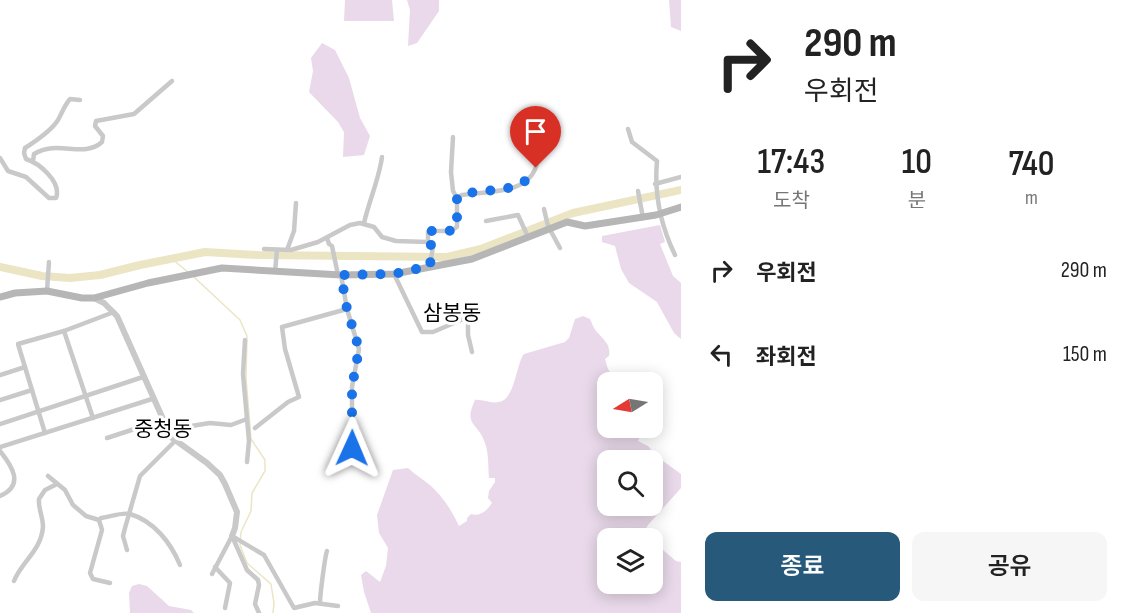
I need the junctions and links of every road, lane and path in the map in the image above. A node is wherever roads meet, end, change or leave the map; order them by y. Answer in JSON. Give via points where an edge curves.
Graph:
{"nodes":[{"id":1,"x":172,"y":81,"type":"dead end"},
{"id":2,"x":80,"y":100,"type":"dead end"},
{"id":3,"x":628,"y":129,"type":"dead end"},
{"id":4,"x":453,"y":137,"type":"dead end"},
{"id":5,"x":382,"y":157,"type":"dead end"},
{"id":6,"x":0,"y":158,"type":"edge"},
{"id":7,"x":33,"y":161,"type":"junction"},
{"id":8,"x":537,"y":162,"type":"dead end"},
{"id":9,"x":681,"y":177,"type":"edge"},
{"id":10,"x":655,"y":184,"type":"junction"},
{"id":11,"x":638,"y":191,"type":"dead end"},
{"id":12,"x":457,"y":198,"type":"junction"},
{"id":13,"x":296,"y":204,"type":"dead end"},
{"id":14,"x":681,"y":207,"type":"edge"},
{"id":15,"x":544,"y":209,"type":"dead end"},
{"id":16,"x":661,"y":214,"type":"junction"},
{"id":17,"x":643,"y":218,"type":"junction"},
{"id":18,"x":486,"y":221,"type":"dead end"},
{"id":19,"x":364,"y":223,"type":"junction"},
{"id":20,"x":549,"y":227,"type":"junction"},
{"id":21,"x":527,"y":236,"type":"junction"},
{"id":22,"x":327,"y":238,"type":"junction"},
{"id":23,"x":428,"y":242,"type":"junction"},
{"id":24,"x":560,"y":248,"type":"dead end"},
{"id":25,"x":264,"y":249,"type":"dead end"},
{"id":26,"x":276,"y":250,"type":"junction"},
{"id":27,"x":287,"y":250,"type":"junction"},
{"id":28,"x":675,"y":255,"type":"dead end"},
{"id":29,"x":49,"y":262,"type":"dead end"},
{"id":30,"x":431,"y":264,"type":"junction"},
{"id":31,"x":275,"y":272,"type":"junction"},
{"id":32,"x":394,"y":274,"type":"junction"},
{"id":33,"x":340,"y":275,"type":"junction"},
{"id":34,"x":47,"y":287,"type":"junction"},
{"id":35,"x":0,"y":297,"type":"edge"},
{"id":36,"x":94,"y":298,"type":"junction"},
{"id":37,"x":347,"y":309,"type":"junction"},
{"id":38,"x":114,"y":312,"type":"junction"},
{"id":39,"x":64,"y":331,"type":"junction"},
{"id":40,"x":245,"y":340,"type":"dead end"},
{"id":41,"x":472,"y":352,"type":"dead end"},
{"id":42,"x":25,"y":367,"type":"junction"},
{"id":43,"x":0,"y":375,"type":"edge"},
{"id":44,"x":143,"y":377,"type":"junction"},
{"id":45,"x":32,"y":390,"type":"junction"},
{"id":46,"x":85,"y":397,"type":"junction"},
{"id":47,"x":152,"y":399,"type":"junction"},
{"id":48,"x":0,"y":400,"type":"edge"},
{"id":49,"x":39,"y":412,"type":"junction"},
{"id":50,"x":93,"y":418,"type":"junction"},
{"id":51,"x":247,"y":419,"type":"junction"},
{"id":52,"x":162,"y":420,"type":"junction"},
{"id":53,"x":0,"y":424,"type":"edge"},
{"id":54,"x":255,"y":428,"type":"dead end"},
{"id":55,"x":166,"y":430,"type":"junction"},
{"id":56,"x":45,"y":433,"type":"junction"},
{"id":57,"x":107,"y":438,"type":"dead end"},
{"id":58,"x":175,"y":441,"type":"junction"},
{"id":59,"x":0,"y":449,"type":"edge"},
{"id":60,"x":347,"y":460,"type":"dead end"},
{"id":61,"x":247,"y":462,"type":"dead end"},
{"id":62,"x":48,"y":476,"type":"dead end"},
{"id":63,"x":57,"y":484,"type":"junction"},
{"id":64,"x":0,"y":496,"type":"edge"},
{"id":65,"x":128,"y":513,"type":"junction"},
{"id":66,"x":99,"y":520,"type":"junction"},
{"id":67,"x":232,"y":536,"type":"junction"},
{"id":68,"x":126,"y":550,"type":"dead end"},
{"id":69,"x":327,"y":551,"type":"dead end"},
{"id":70,"x":180,"y":565,"type":"dead end"},
{"id":71,"x":215,"y":567,"type":"junction"},
{"id":72,"x":212,"y":574,"type":"dead end"},
{"id":73,"x":14,"y":581,"type":"dead end"},
{"id":74,"x":110,"y":583,"type":"dead end"},
{"id":75,"x":320,"y":603,"type":"junction"},
{"id":76,"x":338,"y":606,"type":"dead end"},
{"id":77,"x":225,"y":608,"type":"dead end"},
{"id":78,"x":295,"y":611,"type":"edge"},
{"id":79,"x":260,"y":613,"type":"edge"}],
"edges":[{"from":1,"to":7,"type":"street","via":[[134,114],[96,121],[95,126],[103,136],[99,145],[81,150],[51,148],[34,154]]},
{"from":2,"to":7,"type":"street","via":[[70,99],[54,126],[25,148],[26,159]]},
{"from":3,"to":10,"type":"street","via":[[632,142],[657,161]]},
{"from":4,"to":12,"type":"street","via":[[452,183]]},
{"from":5,"to":19,"type":"street"},
{"from":6,"to":7,"type":"street","via":[[8,171],[26,177],[49,198],[56,198],[55,184]]},
{"from":8,"to":12,"type":"street","via":[[531,177],[516,186]]},
{"from":9,"to":10,"type":"street"},
{"from":10,"to":16,"type":"street"},
{"from":11,"to":17,"type":"street"},
{"from":12,"to":23,"type":"street","via":[[457,227],[428,232]]},
{"from":13,"to":27,"type":"street","via":[[294,231]]},
{"from":14,"to":16,"type":"main road"},
{"from":15,"to":20,"type":"street"},
{"from":16,"to":17,"type":"main road"},
{"from":16,"to":28,"type":"street"},
{"from":17,"to":20,"type":"main road","via":[[585,226],[567,222]]},
{"from":18,"to":21,"type":"street","via":[[518,215]]},
{"from":19,"to":22,"type":"street","via":[[351,225]]},
{"from":19,"to":23,"type":"street","via":[[392,240]]},
{"from":20,"to":21,"type":"main road"},
{"from":20,"to":24,"type":"street"},
{"from":21,"to":30,"type":"main road","via":[[472,259]]},
{"from":22,"to":27,"type":"street"},
{"from":22,"to":33,"type":"street"},
{"from":23,"to":30,"type":"street","via":[[432,246]]},
{"from":25,"to":26,"type":"street"},
{"from":26,"to":27,"type":"street"},
{"from":26,"to":31,"type":"street"},
{"from":29,"to":34,"type":"street"},
{"from":30,"to":32,"type":"main road"},
{"from":31,"to":33,"type":"main road"},
{"from":31,"to":36,"type":"main road","via":[[230,268],[148,283]]},
{"from":32,"to":33,"type":"main road"},
{"from":32,"to":41,"type":"street","via":[[419,329],[425,333],[468,317]]},
{"from":33,"to":37,"type":"street"},
{"from":34,"to":35,"type":"main road"},
{"from":34,"to":36,"type":"main road"},
{"from":36,"to":38,"type":"street"},
{"from":37,"to":54,"type":"street","via":[[282,327],[299,397]]},
{"from":37,"to":60,"type":"street","via":[[359,349],[352,387],[355,433]]},
{"from":38,"to":39,"type":"street"},
{"from":38,"to":44,"type":"street"},
{"from":39,"to":42,"type":"street","via":[[18,345]]},
{"from":39,"to":46,"type":"street"},
{"from":40,"to":51,"type":"street"},
{"from":42,"to":43,"type":"street"},
{"from":42,"to":45,"type":"street"},
{"from":44,"to":46,"type":"street"},
{"from":44,"to":47,"type":"street"},
{"from":45,"to":48,"type":"street"},
{"from":45,"to":49,"type":"street"},
{"from":46,"to":49,"type":"street"},
{"from":46,"to":50,"type":"street"},
{"from":47,"to":50,"type":"street"},
{"from":47,"to":52,"type":"street"},
{"from":49,"to":53,"type":"street"},
{"from":49,"to":56,"type":"street"},
{"from":50,"to":56,"type":"street"},
{"from":51,"to":55,"type":"street","via":[[231,425],[214,423]]},
{"from":51,"to":61,"type":"street"},
{"from":52,"to":55,"type":"street"},
{"from":52,"to":57,"type":"street"},
{"from":55,"to":58,"type":"street"},
{"from":56,"to":59,"type":"street"},
{"from":58,"to":65,"type":"street","via":[[140,476]]},
{"from":58,"to":67,"type":"street","via":[[214,468],[225,484],[237,512]]},
{"from":59,"to":64,"type":"street","via":[[12,466],[14,477],[12,487]]},
{"from":62,"to":63,"type":"street"},
{"from":63,"to":66,"type":"street","via":[[73,506]]},
{"from":63,"to":73,"type":"street","via":[[45,490],[39,499],[41,538]]},
{"from":65,"to":66,"type":"street"},
{"from":65,"to":68,"type":"street","via":[[123,536]]},
{"from":65,"to":70,"type":"street","via":[[164,536]]},
{"from":66,"to":74,"type":"street","via":[[102,530],[90,573],[93,579]]},
{"from":67,"to":71,"type":"street"},
{"from":67,"to":78,"type":"street","via":[[264,555]]},
{"from":67,"to":79,"type":"street","via":[[247,570],[258,580],[255,604]]},
{"from":69,"to":75,"type":"street"},
{"from":71,"to":72,"type":"street"},
{"from":71,"to":77,"type":"street","via":[[230,583]]},
{"from":75,"to":76,"type":"street"},
{"from":75,"to":78,"type":"street"}]}
